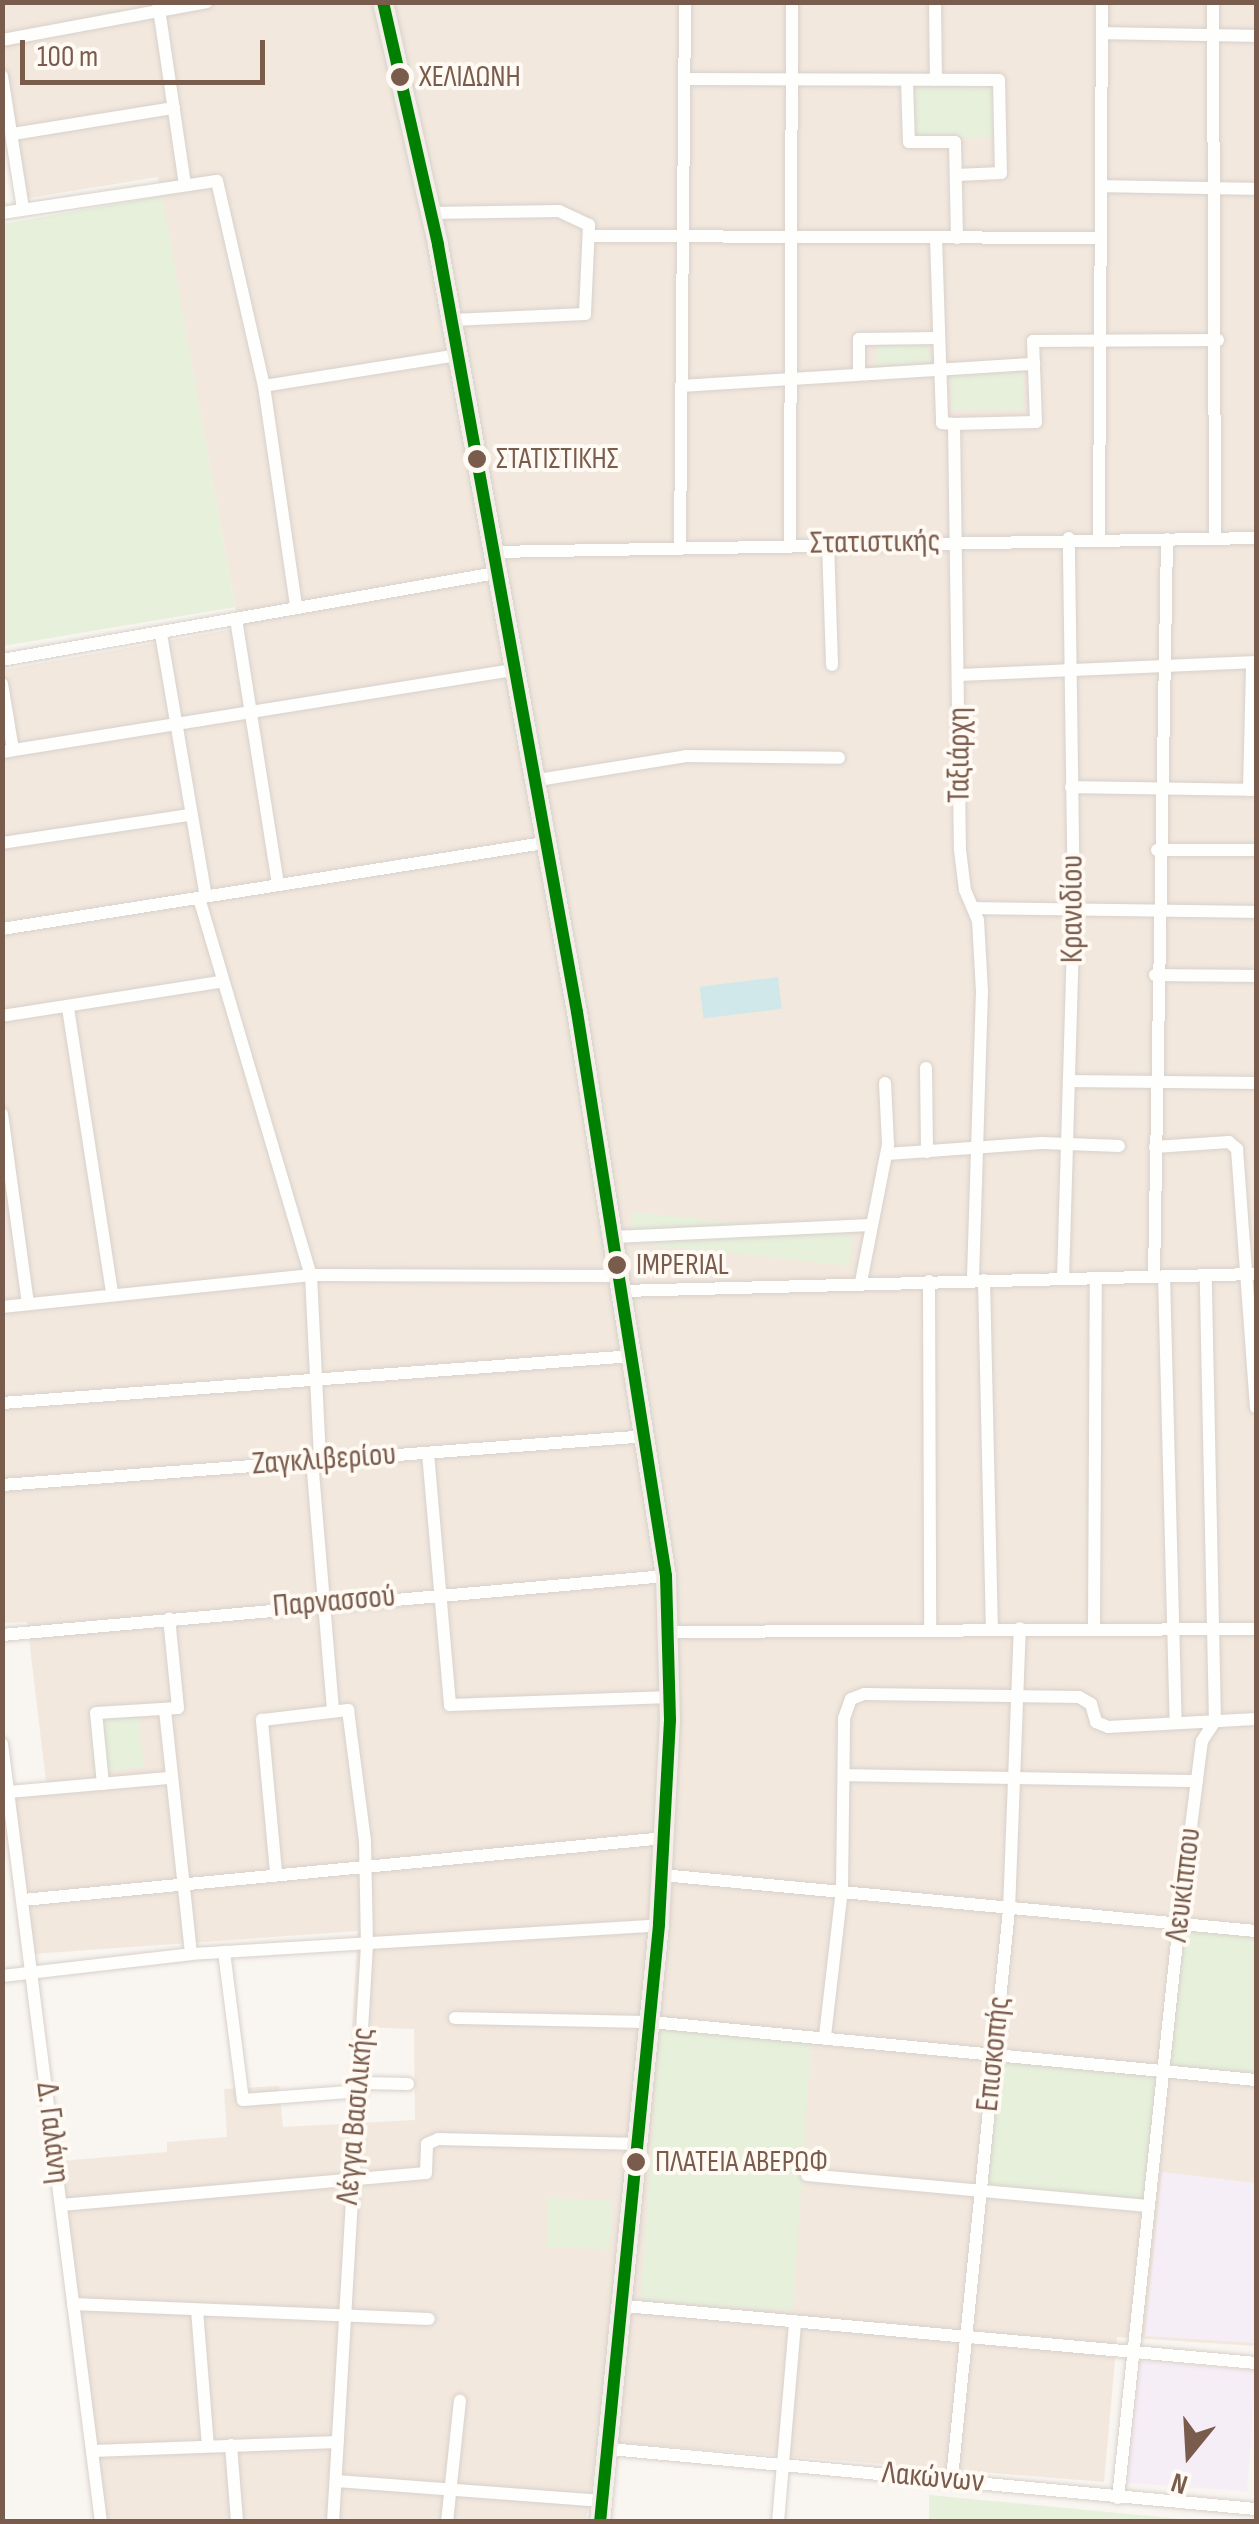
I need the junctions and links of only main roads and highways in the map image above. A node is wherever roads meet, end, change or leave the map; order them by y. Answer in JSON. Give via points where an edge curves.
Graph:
{"nodes":[{"id":1,"x":383,"y":2,"type":"edge"},
{"id":2,"x":602,"y":2511,"type":"edge"}],
"edges":[{"from":1,"to":2,"type":"main road","via":[[452,320],[615,1237],[666,1576],[670,1696],[659,1924]]}]}
